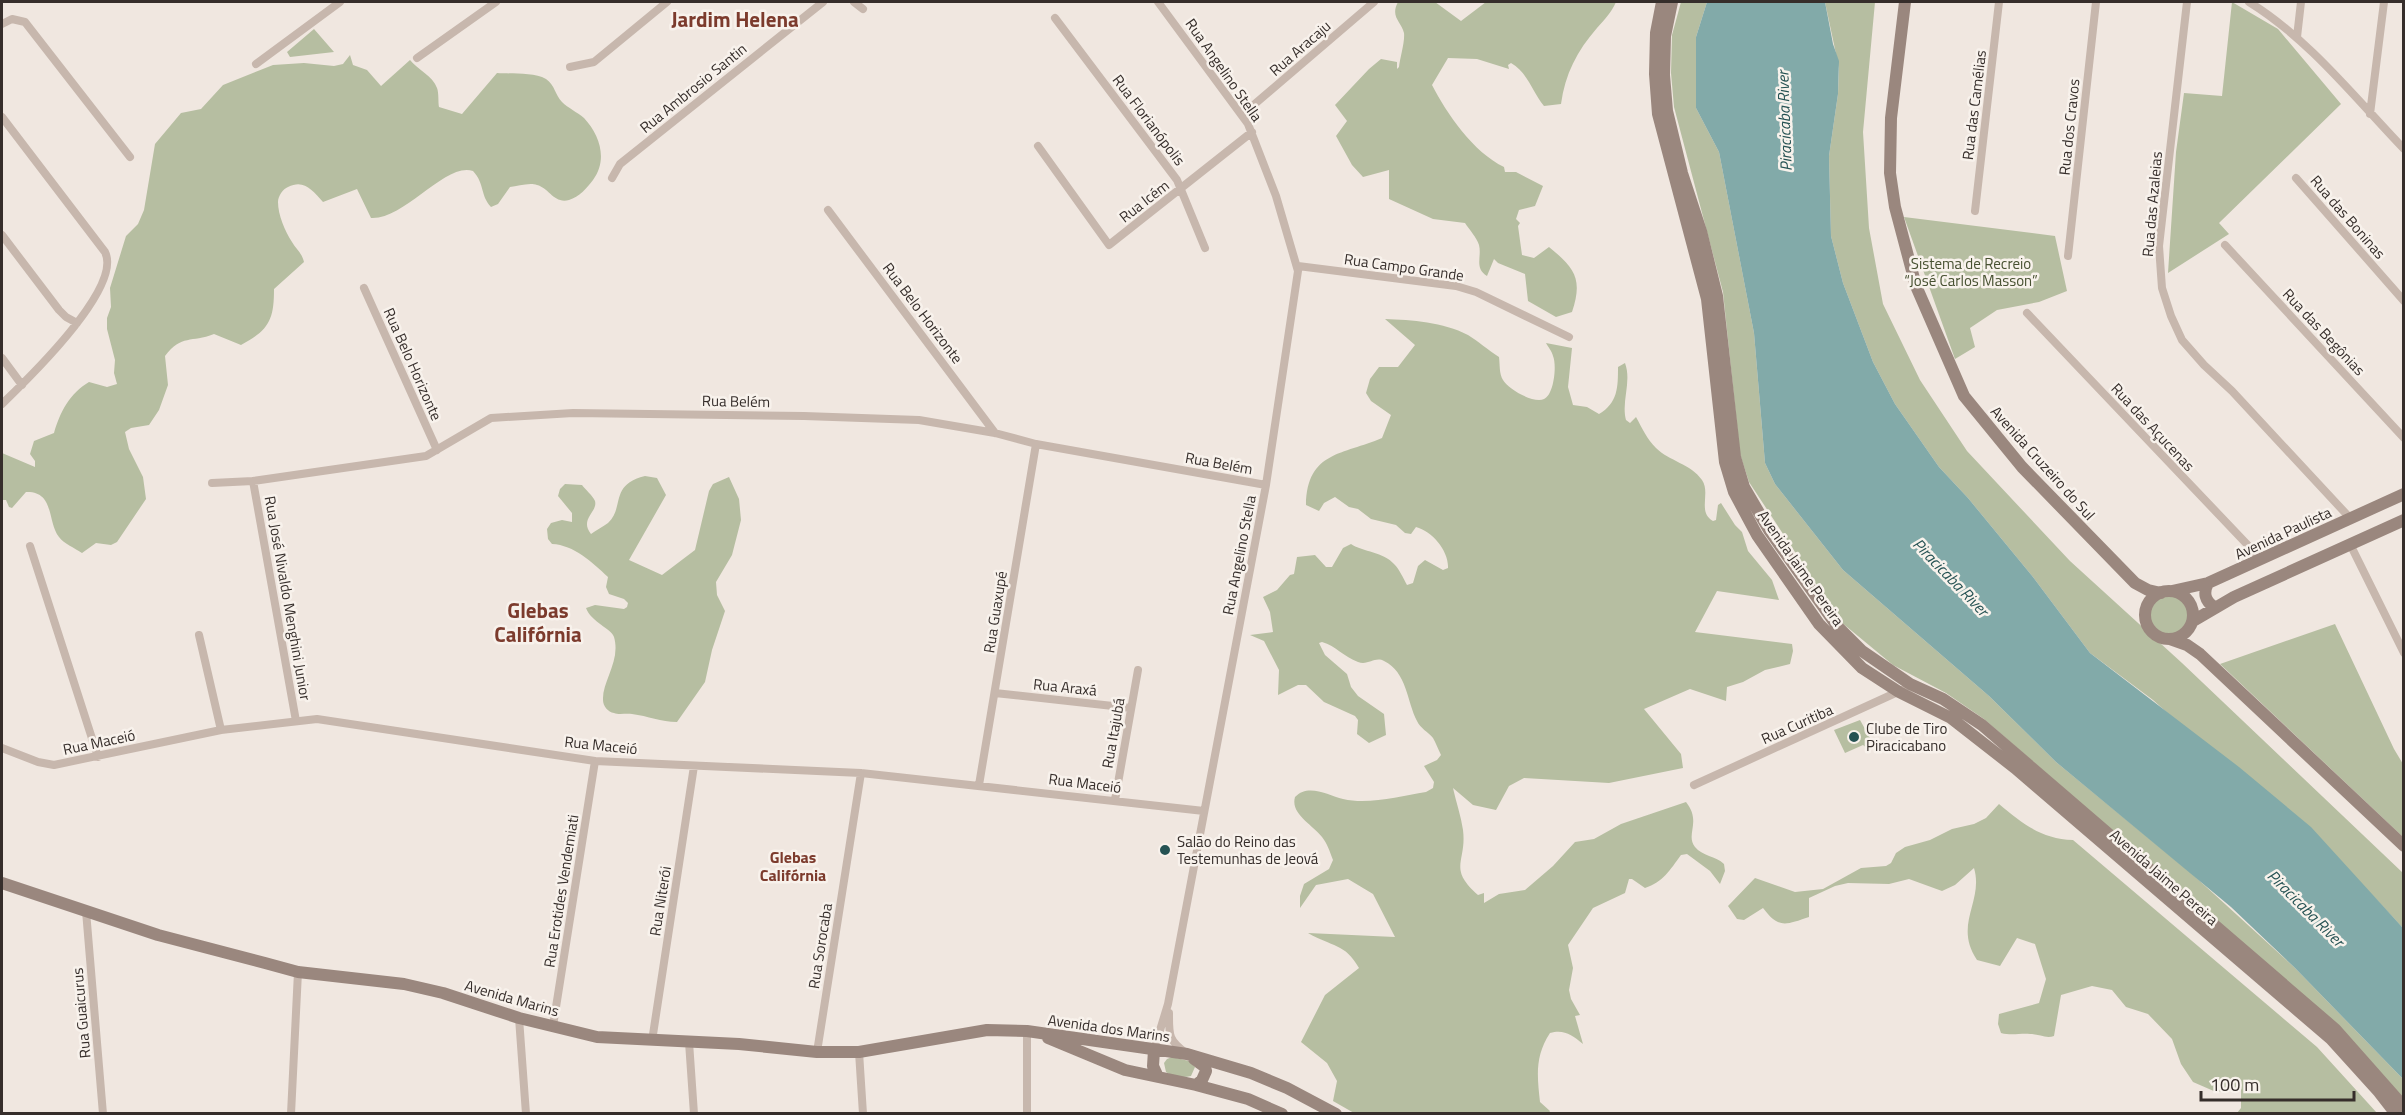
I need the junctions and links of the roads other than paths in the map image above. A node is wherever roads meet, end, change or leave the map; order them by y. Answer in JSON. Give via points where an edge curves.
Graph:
{"nodes":[{"id":1,"x":340,"y":2,"type":"edge"},
{"id":2,"x":496,"y":2,"type":"edge"},
{"id":3,"x":667,"y":2,"type":"edge"},
{"id":4,"x":823,"y":2,"type":"edge"},
{"id":5,"x":854,"y":2,"type":"edge"},
{"id":6,"x":1158,"y":2,"type":"edge"},
{"id":7,"x":1374,"y":2,"type":"edge"},
{"id":8,"x":1662,"y":2,"type":"edge"},
{"id":9,"x":1672,"y":2,"type":"edge"},
{"id":10,"x":1905,"y":2,"type":"edge"},
{"id":11,"x":1999,"y":2,"type":"edge"},
{"id":12,"x":2096,"y":2,"type":"edge"},
{"id":13,"x":2187,"y":2,"type":"edge"},
{"id":14,"x":2248,"y":2,"type":"edge"},
{"id":15,"x":2301,"y":2,"type":"edge"},
{"id":16,"x":2384,"y":2,"type":"edge"},
{"id":17,"x":863,"y":9,"type":"dead end"},
{"id":18,"x":1055,"y":18,"type":"dead end"},
{"id":19,"x":2,"y":24,"type":"edge"},
{"id":20,"x":2297,"y":37,"type":"junction"},
{"id":21,"x":417,"y":58,"type":"dead end"},
{"id":22,"x":256,"y":64,"type":"dead end"},
{"id":23,"x":570,"y":67,"type":"dead end"},
{"id":24,"x":1243,"y":114,"type":"junction"},
{"id":25,"x":2370,"y":114,"type":"junction"},
{"id":26,"x":2,"y":117,"type":"edge"},
{"id":27,"x":1252,"y":132,"type":"junction"},
{"id":28,"x":1038,"y":146,"type":"dead end"},
{"id":29,"x":2403,"y":149,"type":"edge"},
{"id":30,"x":130,"y":157,"type":"dead end"},
{"id":31,"x":612,"y":178,"type":"dead end"},
{"id":32,"x":2296,"y":178,"type":"dead end"},
{"id":33,"x":1180,"y":189,"type":"junction"},
{"id":34,"x":828,"y":210,"type":"dead end"},
{"id":35,"x":1975,"y":211,"type":"dead end"},
{"id":36,"x":2,"y":236,"type":"edge"},
{"id":37,"x":2225,"y":245,"type":"dead end"},
{"id":38,"x":1205,"y":248,"type":"dead end"},
{"id":39,"x":2068,"y":256,"type":"dead end"},
{"id":40,"x":1298,"y":266,"type":"junction"},
{"id":41,"x":364,"y":288,"type":"dead end"},
{"id":42,"x":2403,"y":301,"type":"edge"},
{"id":43,"x":2026,"y":312,"type":"dead end"},
{"id":44,"x":77,"y":322,"type":"junction"},
{"id":45,"x":1569,"y":338,"type":"dead end"},
{"id":46,"x":2,"y":358,"type":"edge"},
{"id":47,"x":22,"y":385,"type":"junction"},
{"id":48,"x":2,"y":404,"type":"edge"},
{"id":49,"x":995,"y":433,"type":"junction"},
{"id":50,"x":2403,"y":438,"type":"edge"},
{"id":51,"x":1036,"y":444,"type":"junction"},
{"id":52,"x":437,"y":450,"type":"junction"},
{"id":53,"x":253,"y":481,"type":"junction"},
{"id":54,"x":212,"y":483,"type":"dead end"},
{"id":55,"x":1266,"y":485,"type":"junction"},
{"id":56,"x":2403,"y":494,"type":"edge"},
{"id":57,"x":2350,"y":518,"type":"junction"},
{"id":58,"x":2403,"y":520,"type":"edge"},
{"id":59,"x":2350,"y":544,"type":"junction"},
{"id":60,"x":30,"y":546,"type":"dead end"},
{"id":61,"x":2261,"y":559,"type":"junction"},
{"id":62,"x":2135,"y":583,"type":"junction"},
{"id":63,"x":2208,"y":583,"type":"junction"},
{"id":64,"x":2167,"y":592,"type":"junction"},
{"id":65,"x":2214,"y":607,"type":"junction"},
{"id":66,"x":2146,"y":611,"type":"junction"},
{"id":67,"x":2192,"y":622,"type":"junction"},
{"id":68,"x":199,"y":634,"type":"dead end"},
{"id":69,"x":2170,"y":639,"type":"junction"},
{"id":70,"x":2403,"y":653,"type":"edge"},
{"id":71,"x":2200,"y":654,"type":"junction"},
{"id":72,"x":1138,"y":670,"type":"dead end"},
{"id":73,"x":1910,"y":684,"type":"junction"},
{"id":74,"x":1899,"y":692,"type":"junction"},
{"id":75,"x":995,"y":693,"type":"junction"},
{"id":76,"x":1131,"y":708,"type":"junction"},
{"id":77,"x":296,"y":720,"type":"junction"},
{"id":78,"x":221,"y":730,"type":"junction"},
{"id":79,"x":2,"y":748,"type":"edge"},
{"id":80,"x":98,"y":757,"type":"junction"},
{"id":81,"x":595,"y":761,"type":"junction"},
{"id":82,"x":694,"y":766,"type":"junction"},
{"id":83,"x":861,"y":773,"type":"junction"},
{"id":84,"x":979,"y":785,"type":"junction"},
{"id":85,"x":1694,"y":785,"type":"dead end"},
{"id":86,"x":1115,"y":800,"type":"junction"},
{"id":87,"x":1204,"y":811,"type":"junction"},
{"id":88,"x":2403,"y":846,"type":"edge"},
{"id":89,"x":2,"y":883,"type":"edge"},
{"id":90,"x":86,"y":911,"type":"junction"},
{"id":91,"x":298,"y":972,"type":"junction"},
{"id":92,"x":1168,"y":1004,"type":"junction"},
{"id":93,"x":519,"y":1018,"type":"junction"},
{"id":94,"x":553,"y":1026,"type":"junction"},
{"id":95,"x":1027,"y":1031,"type":"junction"},
{"id":96,"x":652,"y":1041,"type":"junction"},
{"id":97,"x":689,"y":1041,"type":"junction"},
{"id":98,"x":1154,"y":1050,"type":"junction"},
{"id":99,"x":817,"y":1052,"type":"junction"},
{"id":100,"x":859,"y":1052,"type":"junction"},
{"id":101,"x":1187,"y":1054,"type":"junction"},
{"id":102,"x":1158,"y":1077,"type":"junction"},
{"id":103,"x":1196,"y":1085,"type":"junction"},
{"id":104,"x":2403,"y":1107,"type":"edge"},
{"id":105,"x":103,"y":1113,"type":"edge"},
{"id":106,"x":291,"y":1113,"type":"edge"},
{"id":107,"x":526,"y":1113,"type":"edge"},
{"id":108,"x":694,"y":1113,"type":"edge"},
{"id":109,"x":863,"y":1113,"type":"edge"},
{"id":110,"x":1027,"y":1113,"type":"edge"},
{"id":111,"x":1282,"y":1113,"type":"edge"},
{"id":112,"x":1336,"y":1113,"type":"edge"},
{"id":113,"x":2396,"y":1113,"type":"edge"}],
"edges":[{"from":1,"to":22,"type":"street"},
{"from":2,"to":21,"type":"street"},
{"from":3,"to":23,"type":"street","via":[[594,62]]},
{"from":4,"to":31,"type":"street","name":"Rua Ambrosio Santin","via":[[620,164]]},
{"from":5,"to":17,"type":"street"},
{"from":6,"to":24,"type":"street","name":"Rua Angelino Stella"},
{"from":7,"to":24,"type":"street","name":"Rua Aracaju"},
{"from":8,"to":74,"type":"street","name":"Avenida Jaime Pereira","via":[[1656,33],[1658,114],[1707,299],[1725,462],[1734,492],[1757,535],[1819,624],[1863,668]]},
{"from":9,"to":73,"type":"street","name":"Avenida Jaime Pereira","via":[[1665,36],[1667,111],[1717,296],[1735,457],[1744,487],[1769,530],[1837,626],[1862,651]]},
{"from":10,"to":62,"type":"street","name":"Avenida Cruzeiro do Sul","via":[[1891,118],[1890,173],[1916,286],[1964,396],[2022,468]]},
{"from":11,"to":35,"type":"street","name":"Rua das Camélias"},
{"from":12,"to":39,"type":"street","name":"Rua dos Cravos"},
{"from":13,"to":57,"type":"street","name":"Rua das Azaleias","via":[[2159,246],[2162,288],[2182,340]]},
{"from":14,"to":20,"type":"street"},
{"from":15,"to":20,"type":"street"},
{"from":16,"to":25,"type":"street"},
{"from":18,"to":33,"type":"street","name":"Rua Florianópolis"},
{"from":19,"to":30,"type":"street","via":[[12,19],[25,22]]},
{"from":20,"to":25,"type":"street"},
{"from":24,"to":27,"type":"street","name":"Rua Angelino Stella"},
{"from":25,"to":29,"type":"street"},
{"from":26,"to":44,"type":"street","via":[[108,256],[108,269],[98,291]]},
{"from":27,"to":33,"type":"street","name":"Rua Icém"},
{"from":27,"to":40,"type":"street","name":"Rua Angelino Stella"},
{"from":28,"to":33,"type":"street","name":"Rua Icém","via":[[1109,245]]},
{"from":32,"to":42,"type":"street","name":"Rua das Boninas"},
{"from":33,"to":38,"type":"street","name":"Rua Florianópolis"},
{"from":34,"to":49,"type":"street","name":"Rua Belo Horizonte"},
{"from":36,"to":44,"type":"street","via":[[59,310]]},
{"from":37,"to":50,"type":"street","name":"Rua das Begônias"},
{"from":40,"to":45,"type":"street","name":"Rua Campo Grande","via":[[1456,286]]},
{"from":40,"to":55,"type":"street","name":"Rua Angelino Stella"},
{"from":41,"to":52,"type":"street","name":"Rua Belo Horizonte"},
{"from":43,"to":61,"type":"street","name":"Rua das Açucenas"},
{"from":44,"to":47,"type":"street"},
{"from":46,"to":47,"type":"street"},
{"from":47,"to":48,"type":"street"},
{"from":49,"to":51,"type":"street","name":"Rua Belém"},
{"from":49,"to":52,"type":"street","name":"Rua Belém","via":[[919,420],[573,413],[490,418]]},
{"from":51,"to":55,"type":"street","name":"Rua Belém"},
{"from":51,"to":75,"type":"street","name":"Rua Guaxupé"},
{"from":52,"to":53,"type":"street","name":"Rua Belém","via":[[426,456]]},
{"from":53,"to":54,"type":"street","name":"Rua Belém"},
{"from":53,"to":77,"type":"street","name":"Rua José Nivaldo Menghini Junior"},
{"from":55,"to":87,"type":"street","name":"Rua Angelino Stella"},
{"from":56,"to":57,"type":"street","name":"Avenida Paulista"},
{"from":57,"to":61,"type":"street","name":"Avenida Paulista"},
{"from":58,"to":59,"type":"street"},
{"from":59,"to":65,"type":"street"},
{"from":59,"to":70,"type":"street"},
{"from":60,"to":80,"type":"street"},
{"from":61,"to":63,"type":"street","name":"Avenida Paulista"},
{"from":62,"to":64,"type":"street","name":"Avenida Cruzeiro do Sul","via":[[2148,590]]},
{"from":62,"to":66,"type":"street","name":"Avenida Cruzeiro do Sul"},
{"from":63,"to":64,"type":"street","name":"Avenida Paulista"},
{"from":63,"to":65,"type":"street","via":[[2205,597]]},
{"from":64,"to":66,"type":"street","via":[[2151,600]]},
{"from":64,"to":67,"type":"street","via":[[2187,598]]},
{"from":65,"to":67,"type":"street"},
{"from":66,"to":69,"type":"street","via":[[2154,634]]},
{"from":67,"to":69,"type":"street","via":[[2184,634]]},
{"from":67,"to":71,"type":"street"},
{"from":68,"to":78,"type":"street"},
{"from":69,"to":71,"type":"street"},
{"from":71,"to":88,"type":"street"},
{"from":72,"to":76,"type":"street","name":"Rua Itajubá"},
{"from":73,"to":74,"type":"street","name":"Rua Curitiba"},
{"from":73,"to":104,"type":"street","name":"Avenida Jaime Pereira","via":[[1943,699],[1982,725],[2335,1029]]},
{"from":74,"to":85,"type":"street","name":"Rua Curitiba"},
{"from":74,"to":113,"type":"street","name":"Avenida Jaime Pereira","via":[[1951,718],[2015,768],[2331,1039]]},
{"from":75,"to":76,"type":"street","name":"Rua Araxá"},
{"from":75,"to":84,"type":"street","name":"Rua Guaxupé"},
{"from":76,"to":86,"type":"street","name":"Rua Itajubá"},
{"from":77,"to":78,"type":"street","name":"Rua Maceió"},
{"from":77,"to":81,"type":"street","name":"Rua Maceió","via":[[317,719]]},
{"from":78,"to":80,"type":"street","name":"Rua Maceió"},
{"from":79,"to":80,"type":"street","name":"Rua Maceió","via":[[54,765]]},
{"from":81,"to":82,"type":"street","name":"Rua Maceió"},
{"from":81,"to":94,"type":"street","name":"Rua Erotides Vendemiati"},
{"from":82,"to":83,"type":"street","name":"Rua Maceió"},
{"from":82,"to":96,"type":"street","name":"Rua Niterói"},
{"from":83,"to":84,"type":"street","name":"Rua Maceió"},
{"from":83,"to":99,"type":"street","name":"Rua Sorocaba"},
{"from":84,"to":86,"type":"street","name":"Rua Maceió"},
{"from":86,"to":87,"type":"street","name":"Rua Maceió"},
{"from":87,"to":92,"type":"street","name":"Rua Angelino Stella"},
{"from":89,"to":90,"type":"street","name":"Avenida Marins"},
{"from":90,"to":91,"type":"street","name":"Avenida Marins","via":[[158,935]]},
{"from":90,"to":105,"type":"street","name":"Rua Guaicurus"},
{"from":91,"to":93,"type":"street","name":"Avenida Marins","via":[[404,984]]},
{"from":91,"to":106,"type":"street"},
{"from":92,"to":98,"type":"street"},
{"from":92,"to":101,"type":"street","via":[[1169,1035]]},
{"from":93,"to":94,"type":"street","name":"Avenida Marins"},
{"from":93,"to":107,"type":"street"},
{"from":94,"to":96,"type":"street","name":"Avenida Marins","via":[[597,1037]]},
{"from":95,"to":98,"type":"street","name":"Avenida dos Marins"},
{"from":95,"to":100,"type":"street","name":"Avenida Marins","via":[[987,1030]]},
{"from":95,"to":102,"type":"street","name":"Avenida dos Marins","via":[[1125,1070]]},
{"from":95,"to":110,"type":"street"},
{"from":96,"to":97,"type":"street","name":"Avenida Marins"},
{"from":97,"to":99,"type":"street","name":"Avenida Marins"},
{"from":97,"to":108,"type":"street"},
{"from":98,"to":101,"type":"street","name":"Avenida dos Marins"},
{"from":98,"to":102,"type":"street","via":[[1153,1066]]},
{"from":99,"to":100,"type":"street","name":"Avenida Marins"},
{"from":100,"to":109,"type":"street"},
{"from":101,"to":103,"type":"street","via":[[1205,1067],[1202,1080]]},
{"from":101,"to":112,"type":"street","name":"Avenida dos Marins","via":[[1269,1080]]},
{"from":102,"to":103,"type":"street","name":"Avenida dos Marins"},
{"from":103,"to":111,"type":"street","name":"Avenida dos Marins"}]}
